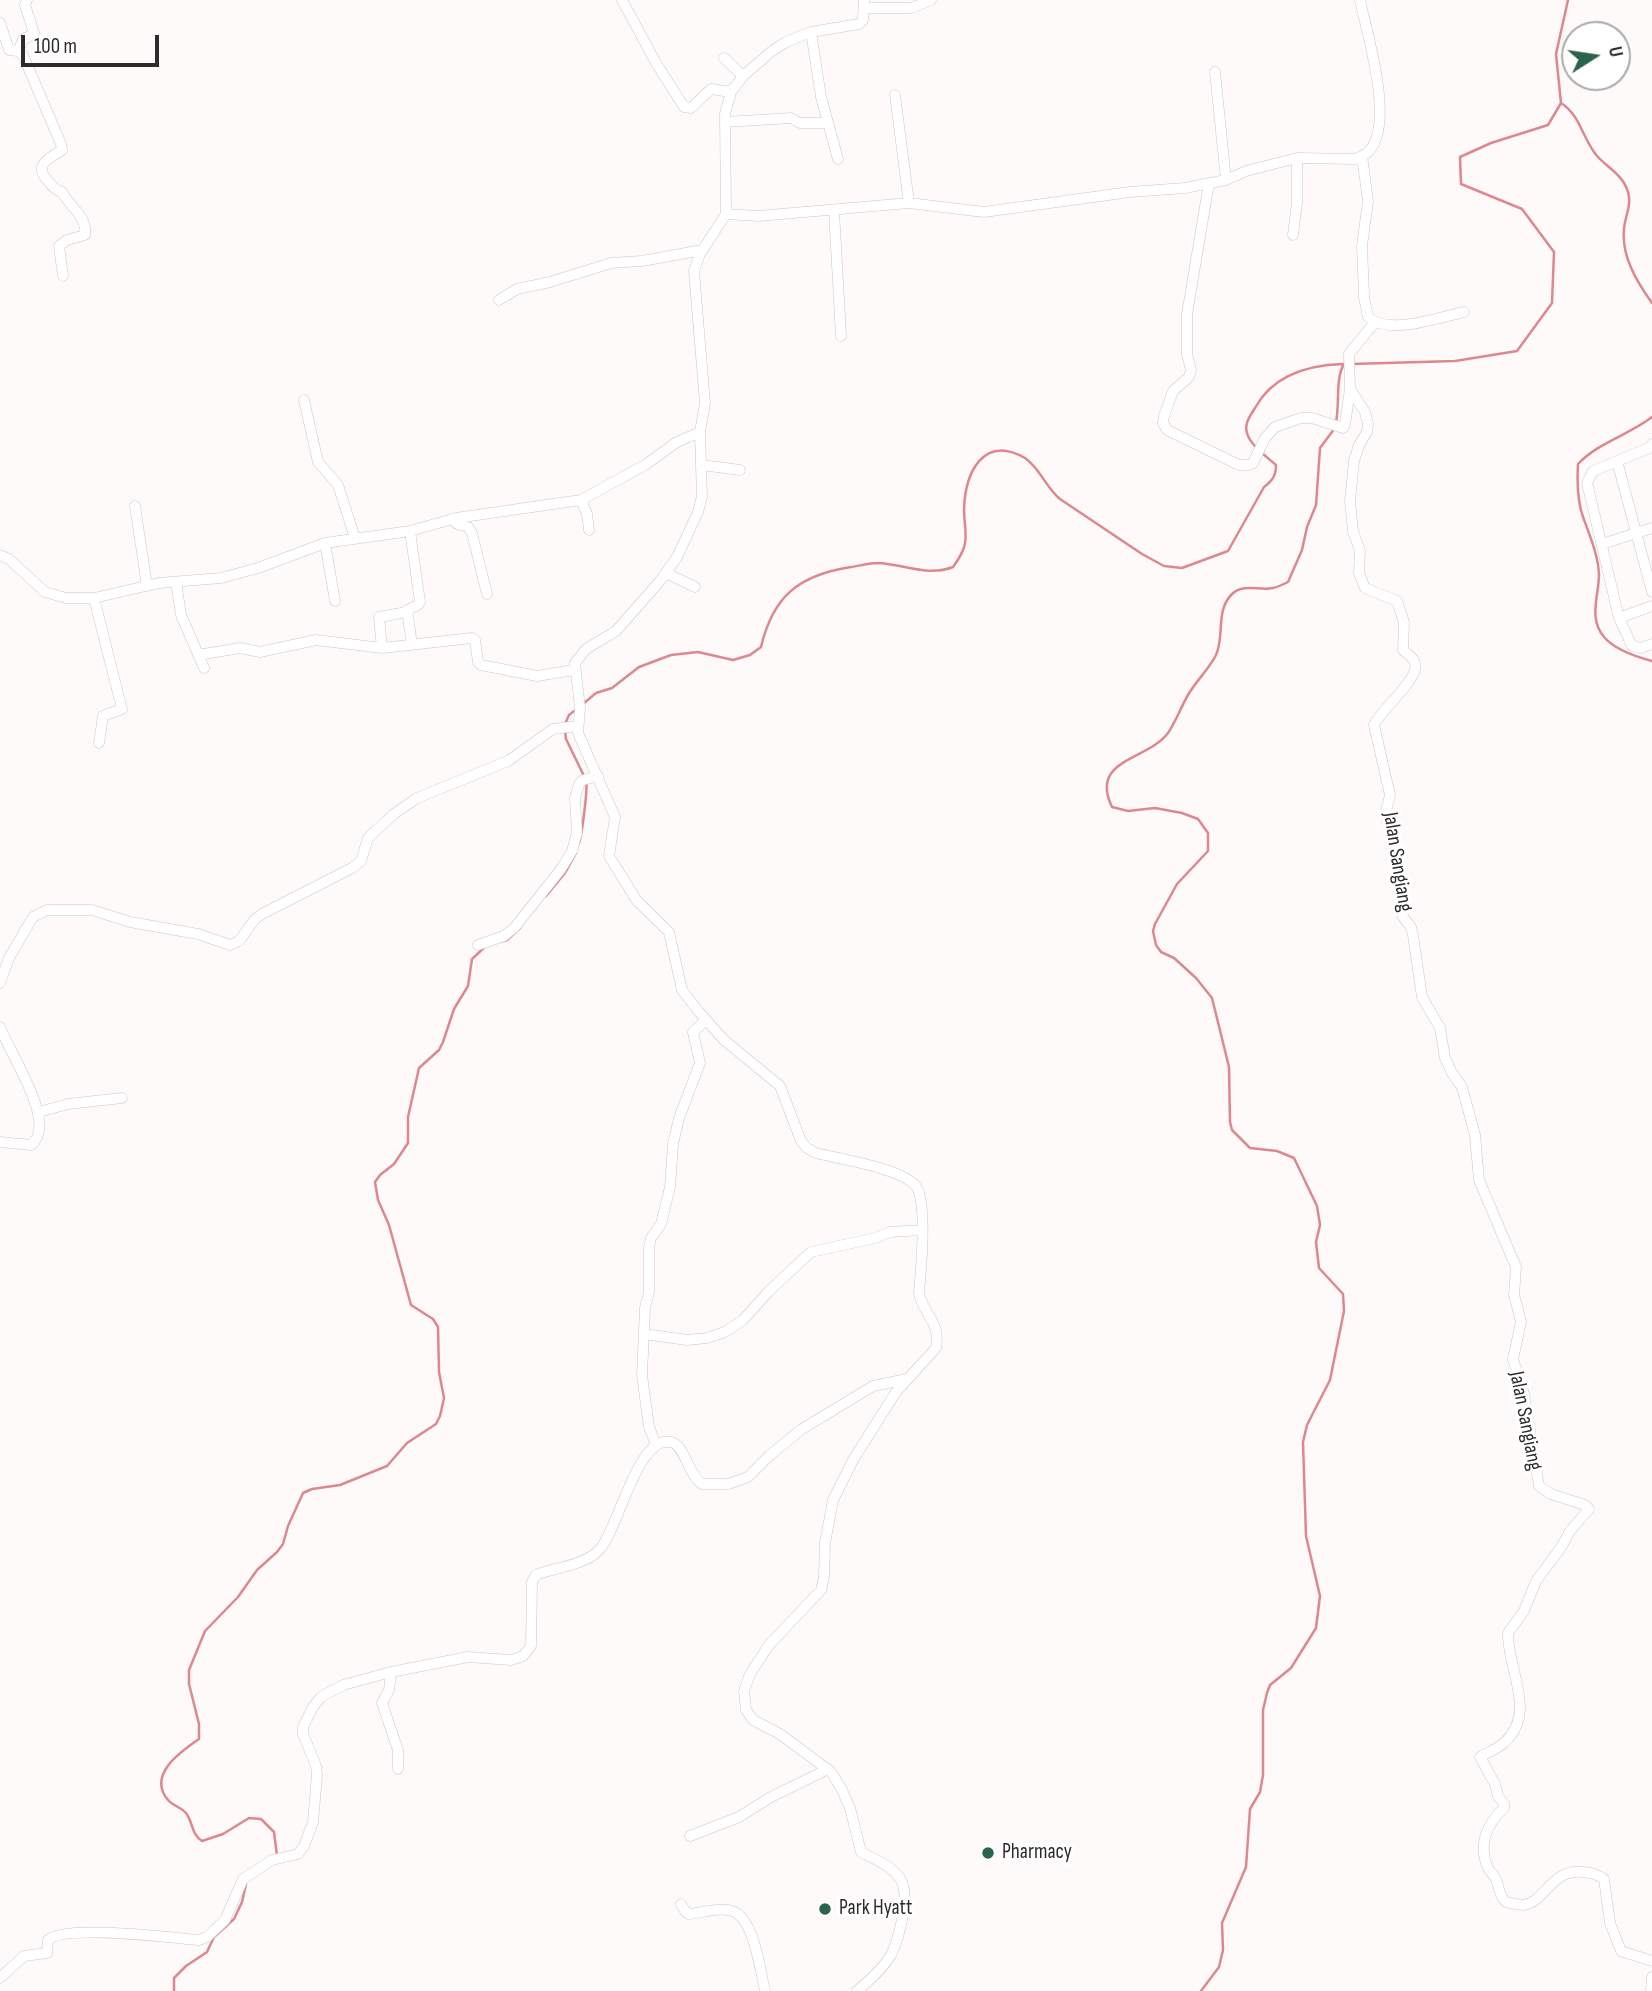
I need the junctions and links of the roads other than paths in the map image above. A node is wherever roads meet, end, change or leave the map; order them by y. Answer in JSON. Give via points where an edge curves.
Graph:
{"nodes":[{"id":1,"x":27,"y":0,"type":"edge"},
{"id":2,"x":622,"y":0,"type":"edge"},
{"id":3,"x":931,"y":0,"type":"edge"},
{"id":4,"x":1360,"y":0,"type":"edge"},
{"id":5,"x":864,"y":4,"type":"edge"},
{"id":6,"x":0,"y":23,"type":"edge"},
{"id":7,"x":811,"y":32,"type":"junction"},
{"id":8,"x":18,"y":51,"type":"junction"},
{"id":9,"x":724,"y":58,"type":"dead end"},
{"id":10,"x":1214,"y":72,"type":"dead end"},
{"id":11,"x":743,"y":76,"type":"junction"},
{"id":12,"x":731,"y":92,"type":"junction"},
{"id":13,"x":895,"y":95,"type":"dead end"},
{"id":14,"x":725,"y":122,"type":"junction"},
{"id":15,"x":828,"y":122,"type":"junction"},
{"id":16,"x":1362,"y":156,"type":"junction"},
{"id":17,"x":1297,"y":158,"type":"junction"},
{"id":18,"x":838,"y":159,"type":"dead end"},
{"id":19,"x":1226,"y":180,"type":"junction"},
{"id":20,"x":1209,"y":183,"type":"junction"},
{"id":21,"x":909,"y":204,"type":"junction"},
{"id":22,"x":834,"y":211,"type":"junction"},
{"id":23,"x":726,"y":214,"type":"junction"},
{"id":24,"x":1293,"y":235,"type":"dead end"},
{"id":25,"x":702,"y":250,"type":"junction"},
{"id":26,"x":63,"y":276,"type":"dead end"},
{"id":27,"x":499,"y":300,"type":"dead end"},
{"id":28,"x":1464,"y":312,"type":"dead end"},
{"id":29,"x":1375,"y":322,"type":"junction"},
{"id":30,"x":841,"y":336,"type":"dead end"},
{"id":31,"x":1349,"y":389,"type":"junction"},
{"id":32,"x":304,"y":400,"type":"dead end"},
{"id":33,"x":700,"y":432,"type":"junction"},
{"id":34,"x":1651,"y":446,"type":"edge"},
{"id":35,"x":1616,"y":461,"type":"junction"},
{"id":36,"x":1652,"y":461,"type":"edge"},
{"id":37,"x":702,"y":465,"type":"junction"},
{"id":38,"x":740,"y":470,"type":"dead end"},
{"id":39,"x":581,"y":500,"type":"junction"},
{"id":40,"x":135,"y":506,"type":"dead end"},
{"id":41,"x":453,"y":519,"type":"junction"},
{"id":42,"x":1652,"y":528,"type":"edge"},
{"id":43,"x":589,"y":530,"type":"dead end"},
{"id":44,"x":410,"y":531,"type":"junction"},
{"id":45,"x":1635,"y":533,"type":"junction"},
{"id":46,"x":355,"y":538,"type":"junction"},
{"id":47,"x":325,"y":543,"type":"junction"},
{"id":48,"x":1602,"y":544,"type":"junction"},
{"id":49,"x":0,"y":555,"type":"edge"},
{"id":50,"x":666,"y":573,"type":"junction"},
{"id":51,"x":176,"y":582,"type":"junction"},
{"id":52,"x":147,"y":586,"type":"junction"},
{"id":53,"x":695,"y":587,"type":"dead end"},
{"id":54,"x":1652,"y":592,"type":"edge"},
{"id":55,"x":487,"y":594,"type":"dead end"},
{"id":56,"x":94,"y":598,"type":"junction"},
{"id":57,"x":335,"y":601,"type":"dead end"},
{"id":58,"x":1652,"y":606,"type":"edge"},
{"id":59,"x":407,"y":612,"type":"junction"},
{"id":60,"x":1619,"y":618,"type":"junction"},
{"id":61,"x":1652,"y":644,"type":"edge"},
{"id":62,"x":412,"y":645,"type":"junction"},
{"id":63,"x":382,"y":648,"type":"junction"},
{"id":64,"x":198,"y":655,"type":"junction"},
{"id":65,"x":204,"y":668,"type":"dead end"},
{"id":66,"x":574,"y":670,"type":"junction"},
{"id":67,"x":575,"y":727,"type":"junction"},
{"id":68,"x":99,"y":743,"type":"dead end"},
{"id":69,"x":591,"y":778,"type":"junction"},
{"id":70,"x":478,"y":945,"type":"dead end"},
{"id":71,"x":0,"y":983,"type":"edge"},
{"id":72,"x":706,"y":1020,"type":"junction"},
{"id":73,"x":0,"y":1027,"type":"edge"},
{"id":74,"x":122,"y":1098,"type":"dead end"},
{"id":75,"x":39,"y":1112,"type":"junction"},
{"id":76,"x":0,"y":1142,"type":"edge"},
{"id":77,"x":922,"y":1230,"type":"junction"},
{"id":78,"x":644,"y":1334,"type":"junction"},
{"id":79,"x":907,"y":1379,"type":"junction"},
{"id":80,"x":656,"y":1445,"type":"junction"},
{"id":81,"x":391,"y":1672,"type":"junction"},
{"id":82,"x":398,"y":1769,"type":"dead end"},
{"id":83,"x":828,"y":1769,"type":"junction"},
{"id":84,"x":690,"y":1836,"type":"dead end"},
{"id":85,"x":681,"y":1903,"type":"dead end"},
{"id":86,"x":1652,"y":1961,"type":"edge"},
{"id":87,"x":1652,"y":1977,"type":"edge"},
{"id":88,"x":0,"y":1978,"type":"edge"},
{"id":89,"x":765,"y":1991,"type":"edge"},
{"id":90,"x":857,"y":1991,"type":"edge"},
{"id":91,"x":1651,"y":1991,"type":"edge"}],
"edges":[{"from":1,"to":8,"type":"street","via":[[34,33],[23,40]]},
{"from":2,"to":12,"type":"street","via":[[684,107],[691,108],[711,89]]},
{"from":3,"to":5,"type":"street","via":[[911,8]]},
{"from":4,"to":16,"type":"street","via":[[1380,106],[1375,139]]},
{"from":5,"to":7,"type":"street","via":[[859,24]]},
{"from":6,"to":8,"type":"street","via":[[9,50]]},
{"from":7,"to":11,"type":"street","via":[[772,51]]},
{"from":7,"to":15,"type":"street"},
{"from":8,"to":26,"type":"street","via":[[62,149],[41,171],[76,209],[86,231],[61,244]]},
{"from":9,"to":11,"type":"street"},
{"from":10,"to":19,"type":"street"},
{"from":11,"to":12,"type":"street"},
{"from":12,"to":14,"type":"street"},
{"from":13,"to":21,"type":"street"},
{"from":14,"to":15,"type":"street","via":[[791,118],[800,123]]},
{"from":14,"to":23,"type":"street"},
{"from":15,"to":18,"type":"street"},
{"from":16,"to":17,"type":"street"},
{"from":16,"to":29,"type":"street","via":[[1368,201],[1362,246],[1364,297],[1368,317]]},
{"from":17,"to":19,"type":"street"},
{"from":17,"to":24,"type":"street"},
{"from":19,"to":20,"type":"street"},
{"from":20,"to":21,"type":"street","via":[[984,212]]},
{"from":20,"to":31,"type":"street","via":[[1187,314],[1191,370],[1173,391],[1164,415],[1165,427],[1245,466],[1253,463],[1275,427],[1301,418],[1345,425]]},
{"from":21,"to":22,"type":"street"},
{"from":22,"to":23,"type":"street"},
{"from":22,"to":30,"type":"street"},
{"from":23,"to":25,"type":"street"},
{"from":25,"to":27,"type":"street","via":[[611,263],[517,289]]},
{"from":25,"to":33,"type":"street","via":[[695,271],[705,403]]},
{"from":28,"to":29,"type":"street","via":[[1412,324]]},
{"from":29,"to":31,"type":"street","via":[[1349,354]]},
{"from":31,"to":86,"type":"street","name":"Jalan Sangiang","via":[[1366,412],[1368,424],[1350,487],[1359,573],[1365,588],[1397,601],[1404,622],[1403,650],[1415,668],[1374,725],[1390,795],[1387,821],[1403,917],[1413,935],[1422,997],[1440,1028],[1451,1073],[1462,1087],[1475,1135],[1479,1180],[1516,1266],[1515,1304],[1521,1322],[1513,1359],[1524,1394],[1539,1486],[1589,1509],[1536,1581],[1524,1611],[1508,1633],[1520,1714],[1503,1744],[1480,1757],[1504,1804],[1484,1836],[1484,1854],[1506,1902],[1532,1902],[1572,1871],[1597,1874],[1604,1879],[1610,1923],[1621,1951]]},
{"from":32,"to":46,"type":"street","via":[[318,462],[338,485]]},
{"from":33,"to":37,"type":"street"},
{"from":33,"to":39,"type":"street"},
{"from":34,"to":35,"type":"street"},
{"from":34,"to":36,"type":"street"},
{"from":35,"to":45,"type":"street"},
{"from":35,"to":48,"type":"street","via":[[1593,471],[1587,483]]},
{"from":37,"to":38,"type":"street"},
{"from":37,"to":50,"type":"street","via":[[698,512]]},
{"from":39,"to":41,"type":"street"},
{"from":39,"to":43,"type":"street"},
{"from":40,"to":52,"type":"street"},
{"from":41,"to":44,"type":"street"},
{"from":41,"to":55,"type":"street","via":[[472,533]]},
{"from":42,"to":45,"type":"street"},
{"from":44,"to":46,"type":"street"},
{"from":44,"to":59,"type":"street","via":[[420,602]]},
{"from":45,"to":48,"type":"street"},
{"from":45,"to":54,"type":"street"},
{"from":46,"to":47,"type":"street"},
{"from":47,"to":51,"type":"street","via":[[246,572]]},
{"from":47,"to":57,"type":"street"},
{"from":48,"to":60,"type":"street"},
{"from":49,"to":56,"type":"street","via":[[45,592]]},
{"from":50,"to":53,"type":"street"},
{"from":50,"to":66,"type":"street","via":[[616,631],[586,649]]},
{"from":51,"to":52,"type":"street"},
{"from":51,"to":64,"type":"street","via":[[181,615]]},
{"from":52,"to":56,"type":"street"},
{"from":56,"to":68,"type":"street","via":[[122,709],[103,716]]},
{"from":58,"to":60,"type":"street"},
{"from":59,"to":62,"type":"street"},
{"from":59,"to":63,"type":"street","via":[[379,617]]},
{"from":60,"to":61,"type":"street","via":[[1632,646]]},
{"from":62,"to":63,"type":"street"},
{"from":62,"to":66,"type":"street","via":[[474,638],[481,665],[537,676]]},
{"from":63,"to":64,"type":"street","via":[[316,640],[254,653],[240,648]]},
{"from":64,"to":65,"type":"street"},
{"from":66,"to":67,"type":"street","via":[[580,708]]},
{"from":67,"to":69,"type":"street"},
{"from":67,"to":71,"type":"street","via":[[553,729],[508,761],[417,798],[368,838],[361,861],[262,914],[235,943],[92,910],[47,910],[29,923]]},
{"from":69,"to":70,"type":"street","via":[[575,798],[577,832],[562,869],[515,927]]},
{"from":69,"to":72,"type":"street","via":[[615,817],[609,856],[637,901],[669,932],[682,990]]},
{"from":72,"to":77,"type":"street","via":[[780,1086],[807,1148],[897,1174],[914,1185],[920,1198]]},
{"from":72,"to":78,"type":"street","via":[[693,1032],[700,1063],[679,1118],[661,1224],[650,1243]]},
{"from":73,"to":75,"type":"street"},
{"from":74,"to":75,"type":"street"},
{"from":75,"to":76,"type":"street","via":[[40,1132],[35,1142]]},
{"from":77,"to":78,"type":"street","via":[[885,1233],[811,1252],[743,1320],[717,1335],[687,1340]]},
{"from":77,"to":79,"type":"street","via":[[920,1302],[935,1323],[937,1339],[930,1357]]},
{"from":78,"to":80,"type":"street","via":[[642,1375]]},
{"from":79,"to":80,"type":"street","via":[[873,1386],[800,1431],[748,1477],[728,1484],[702,1484],[678,1445]]},
{"from":79,"to":83,"type":"street","via":[[853,1460],[833,1500],[821,1590],[769,1645],[744,1691],[746,1710],[753,1720]]},
{"from":80,"to":81,"type":"street","via":[[637,1469],[600,1549],[587,1559],[532,1581],[531,1646],[523,1656],[511,1660],[468,1657]]},
{"from":81,"to":82,"type":"street","via":[[390,1690],[382,1703],[398,1750]]},
{"from":81,"to":88,"type":"street","via":[[343,1685],[313,1707],[303,1727],[317,1775],[313,1822],[304,1846],[298,1854],[272,1860],[243,1879],[225,1920],[206,1937],[57,1935],[48,1940],[47,1953],[24,1956]]},
{"from":83,"to":84,"type":"street","via":[[739,1817]]},
{"from":83,"to":90,"type":"street","via":[[850,1808],[861,1852],[893,1870],[905,1895],[891,1955]]},
{"from":85,"to":89,"type":"street","via":[[689,1914],[727,1909],[737,1913],[751,1934]]},
{"from":87,"to":91,"type":"street"}]}
